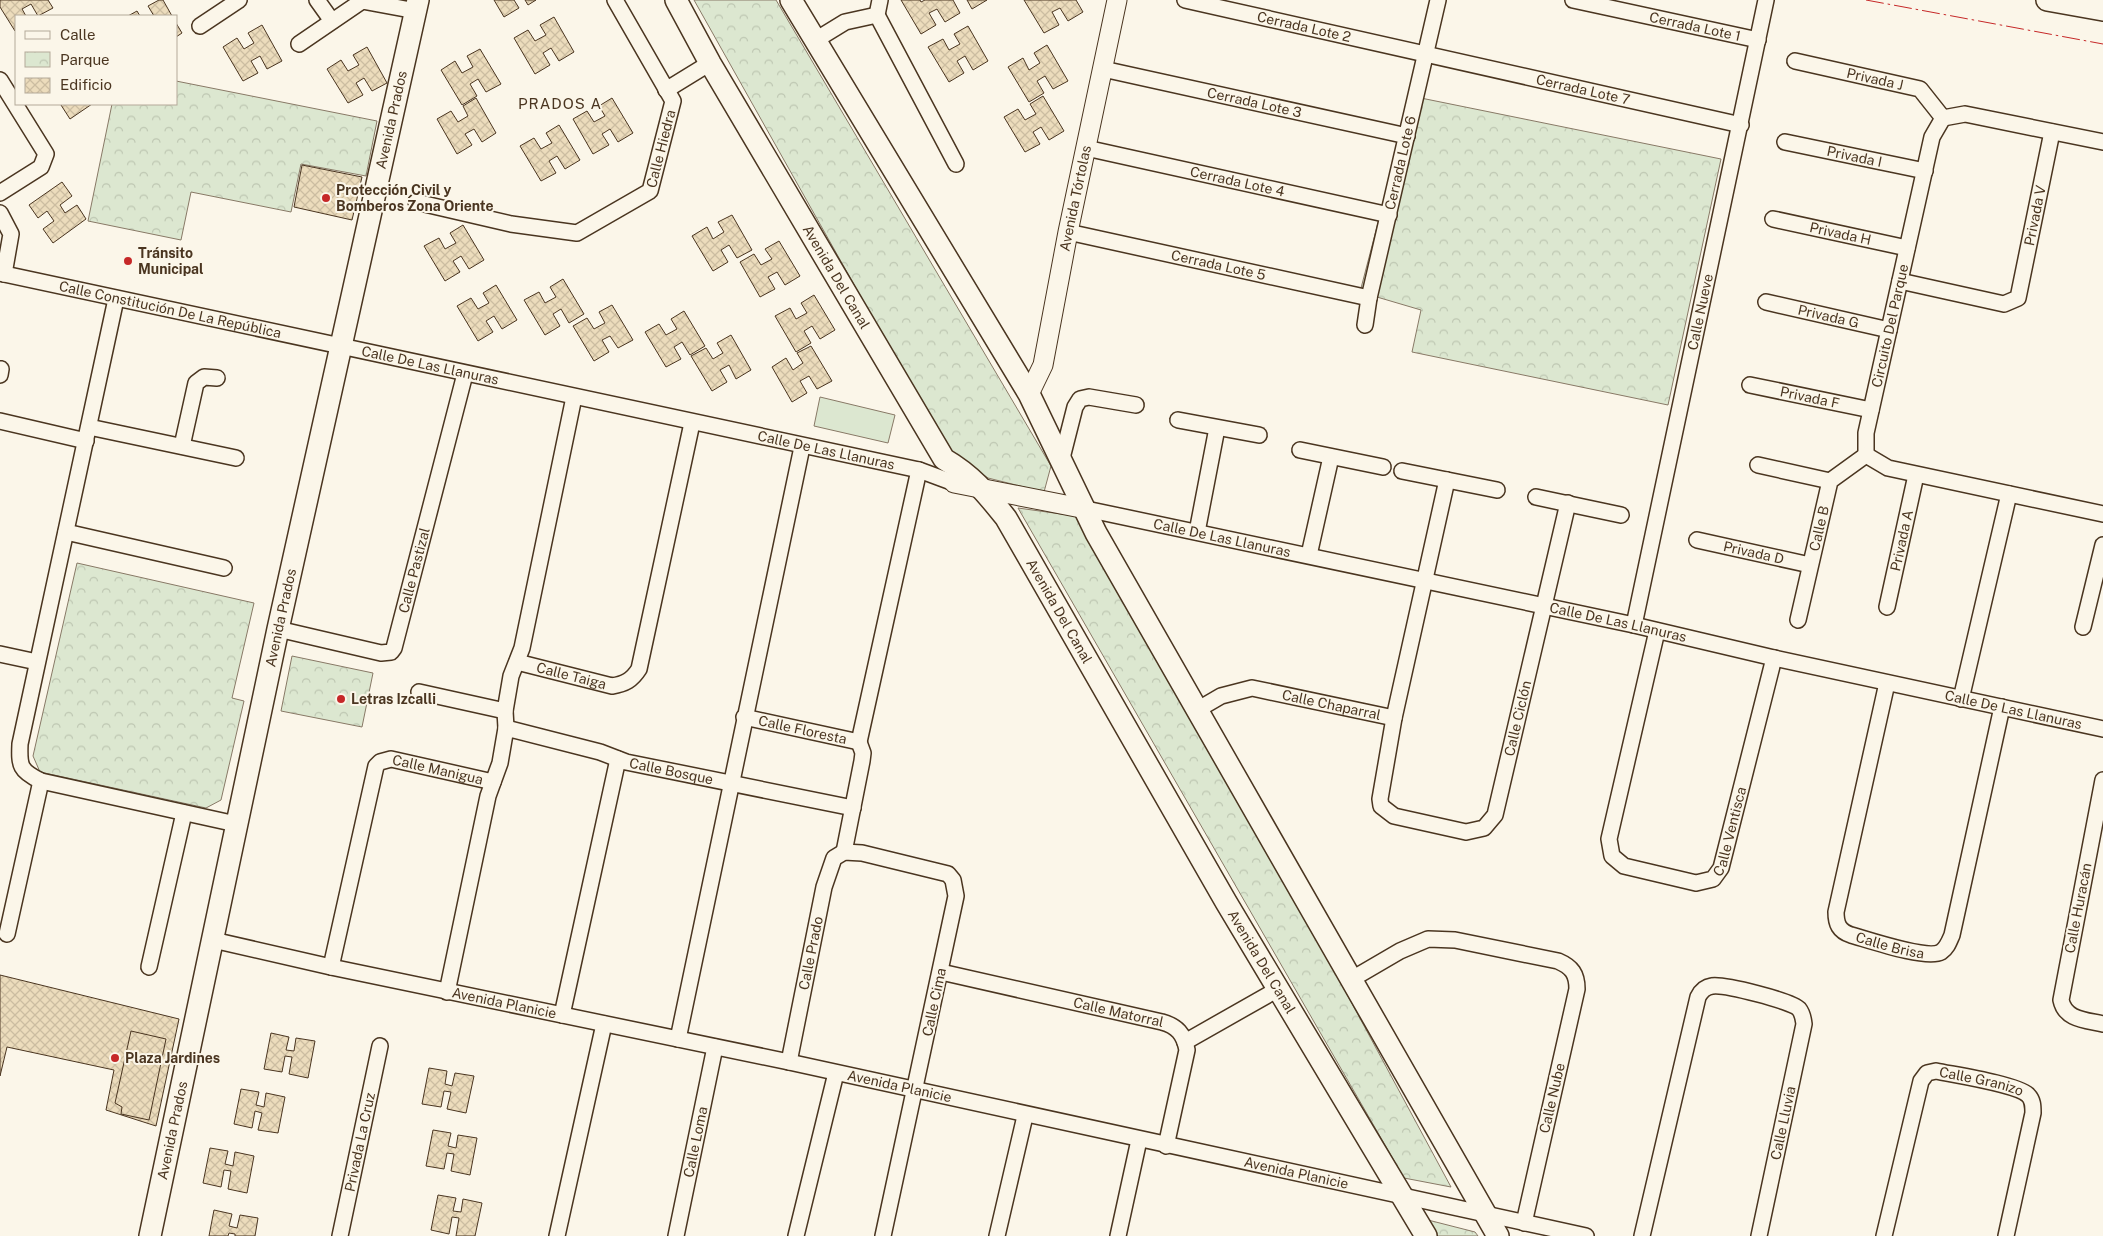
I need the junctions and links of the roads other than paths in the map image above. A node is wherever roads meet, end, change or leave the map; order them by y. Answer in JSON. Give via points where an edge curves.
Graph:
{"nodes":[{"id":1,"x":239,"y":0,"type":"edge"},
{"id":2,"x":317,"y":0,"type":"edge"},
{"id":3,"x":615,"y":0,"type":"edge"},
{"id":4,"x":676,"y":0,"type":"edge"},
{"id":5,"x":790,"y":0,"type":"edge"},
{"id":6,"x":880,"y":0,"type":"edge"},
{"id":7,"x":1117,"y":0,"type":"edge"},
{"id":8,"x":1184,"y":0,"type":"edge"},
{"id":9,"x":1438,"y":0,"type":"edge"},
{"id":10,"x":1573,"y":0,"type":"edge"},
{"id":11,"x":1766,"y":0,"type":"edge"},
{"id":12,"x":2048,"y":0,"type":"edge"},
{"id":13,"x":417,"y":6,"type":"edge"},
{"id":14,"x":2103,"y":10,"type":"edge"},
{"id":15,"x":877,"y":15,"type":"junction"},
{"id":16,"x":332,"y":22,"type":"junction"},
{"id":17,"x":200,"y":26,"type":"dead end"},
{"id":18,"x":1758,"y":40,"type":"junction"},
{"id":19,"x":814,"y":41,"type":"junction"},
{"id":20,"x":299,"y":44,"type":"dead end"},
{"id":21,"x":1425,"y":54,"type":"junction"},
{"id":22,"x":1795,"y":61,"type":"dead end"},
{"id":23,"x":710,"y":63,"type":"junction"},
{"id":24,"x":1103,"y":69,"type":"junction"},
{"id":25,"x":0,"y":80,"type":"edge"},
{"id":26,"x":666,"y":90,"type":"junction"},
{"id":27,"x":15,"y":104,"type":"edge"},
{"id":28,"x":16,"y":105,"type":"edge"},
{"id":29,"x":1943,"y":118,"type":"junction"},
{"id":30,"x":1741,"y":125,"type":"junction"},
{"id":31,"x":2052,"y":132,"type":"junction"},
{"id":32,"x":1407,"y":136,"type":"junction"},
{"id":33,"x":1785,"y":142,"type":"dead end"},
{"id":34,"x":2103,"y":142,"type":"edge"},
{"id":35,"x":1086,"y":148,"type":"junction"},
{"id":36,"x":956,"y":164,"type":"dead end"},
{"id":37,"x":1925,"y":171,"type":"junction"},
{"id":38,"x":0,"y":193,"type":"edge"},
{"id":39,"x":416,"y":202,"type":"dead end"},
{"id":40,"x":0,"y":213,"type":"edge"},
{"id":41,"x":1389,"y":215,"type":"junction"},
{"id":42,"x":1773,"y":220,"type":"dead end"},
{"id":43,"x":1068,"y":232,"type":"junction"},
{"id":44,"x":1907,"y":248,"type":"junction"},
{"id":45,"x":2,"y":274,"type":"edge"},
{"id":46,"x":1900,"y":281,"type":"junction"},
{"id":47,"x":1369,"y":298,"type":"junction"},
{"id":48,"x":116,"y":299,"type":"junction"},
{"id":49,"x":1766,"y":302,"type":"dead end"},
{"id":50,"x":1365,"y":325,"type":"dead end"},
{"id":51,"x":1889,"y":330,"type":"junction"},
{"id":52,"x":340,"y":348,"type":"junction"},
{"id":53,"x":465,"y":374,"type":"junction"},
{"id":54,"x":217,"y":378,"type":"dead end"},
{"id":55,"x":1750,"y":384,"type":"dead end"},
{"id":56,"x":1029,"y":394,"type":"junction"},
{"id":57,"x":574,"y":398,"type":"junction"},
{"id":58,"x":1136,"y":404,"type":"dead end"},
{"id":59,"x":1871,"y":410,"type":"junction"},
{"id":60,"x":1178,"y":420,"type":"dead end"},
{"id":61,"x":0,"y":421,"type":"edge"},
{"id":62,"x":692,"y":423,"type":"junction"},
{"id":63,"x":1217,"y":428,"type":"junction"},
{"id":64,"x":88,"y":434,"type":"junction"},
{"id":65,"x":1259,"y":435,"type":"dead end"},
{"id":66,"x":182,"y":446,"type":"junction"},
{"id":67,"x":802,"y":447,"type":"junction"},
{"id":68,"x":1300,"y":450,"type":"dead end"},
{"id":69,"x":1866,"y":455,"type":"junction"},
{"id":70,"x":1331,"y":457,"type":"junction"},
{"id":71,"x":236,"y":458,"type":"dead end"},
{"id":72,"x":1061,"y":462,"type":"junction"},
{"id":73,"x":1758,"y":465,"type":"dead end"},
{"id":74,"x":1382,"y":467,"type":"dead end"},
{"id":75,"x":919,"y":470,"type":"junction"},
{"id":76,"x":1402,"y":471,"type":"dead end"},
{"id":77,"x":1916,"y":475,"type":"junction"},
{"id":78,"x":1446,"y":480,"type":"junction"},
{"id":79,"x":1830,"y":481,"type":"junction"},
{"id":80,"x":954,"y":482,"type":"joint"},
{"id":81,"x":982,"y":488,"type":"junction"},
{"id":82,"x":1498,"y":490,"type":"dead end"},
{"id":83,"x":2009,"y":494,"type":"junction"},
{"id":84,"x":1536,"y":497,"type":"dead end"},
{"id":85,"x":1568,"y":503,"type":"junction"},
{"id":86,"x":1086,"y":509,"type":"junction"},
{"id":87,"x":2103,"y":514,"type":"edge"},
{"id":88,"x":1621,"y":515,"type":"dead end"},
{"id":89,"x":66,"y":532,"type":"junction"},
{"id":90,"x":1196,"y":532,"type":"junction"},
{"id":91,"x":1697,"y":540,"type":"dead end"},
{"id":92,"x":2103,"y":545,"type":"edge"},
{"id":93,"x":1309,"y":555,"type":"junction"},
{"id":94,"x":1810,"y":565,"type":"junction"},
{"id":95,"x":224,"y":568,"type":"dead end"},
{"id":96,"x":1424,"y":580,"type":"junction"},
{"id":97,"x":1544,"y":607,"type":"junction"},
{"id":98,"x":1887,"y":607,"type":"dead end"},
{"id":99,"x":1798,"y":620,"type":"dead end"},
{"id":100,"x":1634,"y":624,"type":"junction"},
{"id":101,"x":2083,"y":627,"type":"dead end"},
{"id":102,"x":278,"y":629,"type":"junction"},
{"id":103,"x":1657,"y":631,"type":"junction"},
{"id":104,"x":0,"y":654,"type":"edge"},
{"id":105,"x":1774,"y":658,"type":"junction"},
{"id":106,"x":37,"y":662,"type":"junction"},
{"id":107,"x":517,"y":662,"type":"junction"},
{"id":108,"x":1887,"y":682,"type":"junction"},
{"id":109,"x":418,"y":692,"type":"dead end"},
{"id":110,"x":1962,"y":699,"type":"junction"},
{"id":111,"x":2002,"y":707,"type":"junction"},
{"id":112,"x":1197,"y":710,"type":"junction"},
{"id":113,"x":505,"y":711,"type":"junction"},
{"id":114,"x":744,"y":717,"type":"junction"},
{"id":115,"x":1394,"y":718,"type":"junction"},
{"id":116,"x":506,"y":728,"type":"junction"},
{"id":117,"x":2103,"y":729,"type":"edge"},
{"id":118,"x":859,"y":742,"type":"junction"},
{"id":119,"x":618,"y":759,"type":"junction"},
{"id":120,"x":2103,"y":780,"type":"edge"},
{"id":121,"x":41,"y":781,"type":"junction"},
{"id":122,"x":493,"y":782,"type":"junction"},
{"id":123,"x":730,"y":785,"type":"junction"},
{"id":124,"x":853,"y":808,"type":"junction"},
{"id":125,"x":184,"y":814,"type":"junction"},
{"id":126,"x":236,"y":824,"type":"junction"},
{"id":127,"x":1484,"y":828,"type":"joint"},
{"id":128,"x":844,"y":852,"type":"junction"},
{"id":129,"x":7,"y":934,"type":"dead end"},
{"id":130,"x":213,"y":940,"type":"junction"},
{"id":131,"x":149,"y":967,"type":"dead end"},
{"id":132,"x":331,"y":967,"type":"junction"},
{"id":133,"x":941,"y":972,"type":"junction"},
{"id":134,"x":1352,"y":978,"type":"junction"},
{"id":135,"x":1280,"y":988,"type":"junction"},
{"id":136,"x":447,"y":992,"type":"junction"},
{"id":137,"x":562,"y":1015,"type":"junction"},
{"id":138,"x":604,"y":1024,"type":"junction"},
{"id":139,"x":2103,"y":1024,"type":"edge"},
{"id":140,"x":678,"y":1039,"type":"junction"},
{"id":141,"x":1185,"y":1042,"type":"junction"},
{"id":142,"x":380,"y":1046,"type":"dead end"},
{"id":143,"x":715,"y":1047,"type":"junction"},
{"id":144,"x":789,"y":1062,"type":"junction"},
{"id":145,"x":836,"y":1073,"type":"junction"},
{"id":146,"x":915,"y":1091,"type":"junction"},
{"id":147,"x":1025,"y":1116,"type":"junction"},
{"id":148,"x":1140,"y":1140,"type":"junction"},
{"id":149,"x":1166,"y":1146,"type":"junction"},
{"id":150,"x":1402,"y":1198,"type":"junction"},
{"id":151,"x":1485,"y":1215,"type":"junction"},
{"id":152,"x":1524,"y":1223,"type":"junction"},
{"id":153,"x":150,"y":1236,"type":"edge"},
{"id":154,"x":340,"y":1236,"type":"edge"},
{"id":155,"x":557,"y":1236,"type":"edge"},
{"id":156,"x":676,"y":1236,"type":"edge"},
{"id":157,"x":796,"y":1236,"type":"edge"},
{"id":158,"x":883,"y":1236,"type":"edge"},
{"id":159,"x":997,"y":1236,"type":"edge"},
{"id":160,"x":1118,"y":1236,"type":"edge"},
{"id":161,"x":1426,"y":1236,"type":"edge"},
{"id":162,"x":1498,"y":1236,"type":"edge"},
{"id":163,"x":1586,"y":1236,"type":"edge"},
{"id":164,"x":1642,"y":1236,"type":"edge"},
{"id":165,"x":1760,"y":1236,"type":"edge"},
{"id":166,"x":1884,"y":1236,"type":"edge"},
{"id":167,"x":2006,"y":1236,"type":"edge"}],
"edges":[{"from":1,"to":17,"type":"street"},
{"from":2,"to":16,"type":"street"},
{"from":3,"to":26,"type":"street"},
{"from":4,"to":23,"type":"main road","name":"Avenida Del Canal"},
{"from":5,"to":19,"type":"main road"},
{"from":6,"to":15,"type":"street"},
{"from":7,"to":24,"type":"street","name":"Avenida Tórtolas"},
{"from":8,"to":21,"type":"street","name":"Cerrada Lote 2"},
{"from":9,"to":21,"type":"street","name":"Cerrada Lote 6"},
{"from":10,"to":18,"type":"street","name":"Cerrada Lote 1"},
{"from":11,"to":18,"type":"street","name":"Calle Nueve"},
{"from":12,"to":14,"type":"main road"},
{"from":13,"to":16,"type":"street","via":[[362,1]]},
{"from":13,"to":52,"type":"main road","name":"Avenida Prados"},
{"from":15,"to":19,"type":"street","via":[[845,22]]},
{"from":15,"to":36,"type":"street"},
{"from":16,"to":20,"type":"street"},
{"from":18,"to":30,"type":"street","name":"Calle Nueve"},
{"from":19,"to":56,"type":"main road"},
{"from":21,"to":30,"type":"street","name":"Cerrada Lote 7"},
{"from":21,"to":32,"type":"street","name":"Cerrada Lote 6"},
{"from":22,"to":29,"type":"street","name":"Privada J","via":[[1920,88]]},
{"from":23,"to":26,"type":"street","name":"Calle Hiedra"},
{"from":23,"to":81,"type":"main road","name":"Avenida Del Canal","via":[[944,459],[965,471]]},
{"from":24,"to":32,"type":"street","name":"Cerrada Lote 3"},
{"from":24,"to":35,"type":"street","name":"Avenida Tórtolas"},
{"from":25,"to":27,"type":"street"},
{"from":26,"to":39,"type":"street","name":"Calle Hiedra","via":[[673,101],[650,191],[577,233],[511,224]]},
{"from":28,"to":38,"type":"street","via":[[46,154],[41,166]]},
{"from":29,"to":31,"type":"street","via":[[1965,114]]},
{"from":29,"to":37,"type":"street","name":"Circuito Del Parque","via":[[1932,137]]},
{"from":30,"to":100,"type":"street","name":"Calle Nueve"},
{"from":31,"to":34,"type":"street"},
{"from":31,"to":46,"type":"street","name":"Privada V","via":[[2018,298],[2004,304]]},
{"from":32,"to":41,"type":"street","name":"Cerrada Lote 6"},
{"from":33,"to":37,"type":"street","name":"Privada I"},
{"from":35,"to":41,"type":"street","name":"Cerrada Lote 4"},
{"from":35,"to":43,"type":"street","name":"Avenida Tórtolas"},
{"from":37,"to":44,"type":"street","name":"Circuito Del Parque"},
{"from":40,"to":45,"type":"street","via":[[11,234]]},
{"from":41,"to":47,"type":"street","name":"Cerrada Lote 6"},
{"from":42,"to":44,"type":"street","name":"Privada H"},
{"from":43,"to":47,"type":"street","name":"Cerrada Lote 5"},
{"from":43,"to":56,"type":"street","name":"Avenida Tórtolas","via":[[1043,365]]},
{"from":44,"to":46,"type":"street","name":"Circuito Del Parque"},
{"from":45,"to":48,"type":"street","name":"Calle Constitución De La República"},
{"from":46,"to":51,"type":"street","name":"Circuito Del Parque"},
{"from":47,"to":50,"type":"street","name":"Cerrada Lote 6"},
{"from":48,"to":52,"type":"street","name":"Calle Constitución De La República"},
{"from":48,"to":64,"type":"street"},
{"from":49,"to":51,"type":"street","name":"Privada G"},
{"from":51,"to":59,"type":"street","name":"Circuito Del Parque"},
{"from":52,"to":53,"type":"street","name":"Calle De Las Llanuras"},
{"from":52,"to":102,"type":"main road","name":"Avenida Prados"},
{"from":53,"to":57,"type":"street","name":"Calle De Las Llanuras"},
{"from":53,"to":102,"type":"street","name":"Calle Pastizal","via":[[394,648],[391,652],[381,653]]},
{"from":54,"to":66,"type":"street","via":[[204,377],[196,383]]},
{"from":55,"to":59,"type":"street","name":"Privada F"},
{"from":56,"to":72,"type":"main road"},
{"from":57,"to":62,"type":"street","name":"Calle De Las Llanuras"},
{"from":57,"to":107,"type":"street","name":"Calle Taiga"},
{"from":58,"to":72,"type":"street","via":[[1089,397],[1080,399]]},
{"from":59,"to":69,"type":"street","name":"Circuito Del Parque"},
{"from":60,"to":63,"type":"street"},
{"from":61,"to":64,"type":"street"},
{"from":62,"to":67,"type":"street","name":"Calle De Las Llanuras"},
{"from":62,"to":107,"type":"street","name":"Calle Taiga","via":[[639,669],[634,677],[612,686]]},
{"from":63,"to":65,"type":"street"},
{"from":63,"to":90,"type":"street"},
{"from":64,"to":66,"type":"street"},
{"from":64,"to":89,"type":"street"},
{"from":66,"to":71,"type":"street"},
{"from":67,"to":75,"type":"street","name":"Calle De Las Llanuras"},
{"from":67,"to":114,"type":"street","name":"Calle Floresta"},
{"from":68,"to":70,"type":"street"},
{"from":69,"to":77,"type":"street","via":[[1888,468]]},
{"from":69,"to":79,"type":"street"},
{"from":70,"to":74,"type":"street"},
{"from":70,"to":93,"type":"street"},
{"from":72,"to":86,"type":"main road"},
{"from":73,"to":79,"type":"street"},
{"from":75,"to":80,"type":"street","name":"Calle De Las Llanuras"},
{"from":75,"to":118,"type":"street","name":"Calle Floresta"},
{"from":76,"to":78,"type":"street"},
{"from":77,"to":83,"type":"street"},
{"from":77,"to":98,"type":"street","name":"Privada A"},
{"from":78,"to":82,"type":"street"},
{"from":78,"to":96,"type":"street"},
{"from":79,"to":94,"type":"street","name":"Calle B"},
{"from":80,"to":81,"type":"street","name":"Calle De Las Llanuras"},
{"from":81,"to":86,"type":"street","name":"Calle De Las Llanuras"},
{"from":81,"to":135,"type":"main road","name":"Avenida Del Canal","via":[[1011,527],[1226,902]]},
{"from":83,"to":87,"type":"street"},
{"from":83,"to":110,"type":"street"},
{"from":84,"to":85,"type":"street"},
{"from":85,"to":88,"type":"street"},
{"from":85,"to":97,"type":"street","name":"Calle Ciclón"},
{"from":86,"to":90,"type":"street","name":"Calle De Las Llanuras"},
{"from":86,"to":112,"type":"main road","via":[[1096,533]]},
{"from":89,"to":95,"type":"street"},
{"from":89,"to":106,"type":"street"},
{"from":90,"to":93,"type":"street","name":"Calle De Las Llanuras"},
{"from":91,"to":94,"type":"street","name":"Privada D"},
{"from":92,"to":101,"type":"street"},
{"from":93,"to":96,"type":"street","name":"Calle De Las Llanuras"},
{"from":94,"to":99,"type":"street","name":"Calle B"},
{"from":96,"to":97,"type":"street","name":"Calle De Las Llanuras"},
{"from":96,"to":115,"type":"street"},
{"from":97,"to":100,"type":"street","name":"Calle De Las Llanuras"},
{"from":97,"to":127,"type":"street","name":"Calle Ciclón","via":[[1494,816]]},
{"from":100,"to":103,"type":"street","name":"Calle De Las Llanuras"},
{"from":102,"to":126,"type":"main road","name":"Avenida Prados"},
{"from":103,"to":105,"type":"street","name":"Calle De Las Llanuras"},
{"from":103,"to":105,"type":"street","name":"Calle Ventisca","via":[[1609,839],[1610,848],[1612,856],[1624,866],[1696,883],[1713,879],[1721,868]]},
{"from":104,"to":106,"type":"street"},
{"from":105,"to":108,"type":"street","name":"Calle De Las Llanuras"},
{"from":106,"to":121,"type":"street","via":[[20,758],[24,772]]},
{"from":107,"to":113,"type":"street"},
{"from":108,"to":110,"type":"street","name":"Calle De Las Llanuras"},
{"from":108,"to":111,"type":"street","name":"Calle Brisa","via":[[1836,921],[1844,932],[1924,954],[1940,952],[1952,936]]},
{"from":109,"to":113,"type":"street"},
{"from":110,"to":111,"type":"street","name":"Calle De Las Llanuras"},
{"from":111,"to":117,"type":"street","name":"Calle De Las Llanuras"},
{"from":112,"to":115,"type":"street","name":"Calle Chaparral","via":[[1221,696],[1252,688]]},
{"from":112,"to":134,"type":"main road"},
{"from":113,"to":116,"type":"street"},
{"from":114,"to":118,"type":"street","name":"Calle Floresta"},
{"from":114,"to":123,"type":"street"},
{"from":115,"to":127,"type":"street","name":"Calle Chaparral","via":[[1380,790],[1382,806],[1394,816],[1466,832]]},
{"from":116,"to":119,"type":"street"},
{"from":116,"to":122,"type":"street"},
{"from":118,"to":124,"type":"street","via":[[863,753]]},
{"from":119,"to":123,"type":"street","name":"Calle Bosque"},
{"from":119,"to":137,"type":"street","name":"Calle Bosque"},
{"from":120,"to":139,"type":"street","name":"Calle Huracán","via":[[2061,992],[2062,1007],[2073,1017]]},
{"from":121,"to":125,"type":"street"},
{"from":121,"to":129,"type":"street"},
{"from":122,"to":132,"type":"street","name":"Calle Manigua","via":[[391,759],[376,766]]},
{"from":122,"to":136,"type":"street","name":"Calle Manigua"},
{"from":123,"to":124,"type":"street"},
{"from":123,"to":140,"type":"street","name":"Calle Bosque"},
{"from":124,"to":128,"type":"street"},
{"from":125,"to":126,"type":"street"},
{"from":125,"to":131,"type":"street"},
{"from":126,"to":130,"type":"main road","name":"Avenida Prados"},
{"from":128,"to":133,"type":"street","name":"Calle Cima","via":[[940,871],[954,880],[956,896]]},
{"from":128,"to":144,"type":"street","name":"Calle Prado","via":[[834,858],[824,887]]},
{"from":130,"to":132,"type":"street","name":"Avenida Planicie"},
{"from":130,"to":153,"type":"main road","name":"Avenida Prados"},
{"from":132,"to":136,"type":"street","name":"Avenida Planicie"},
{"from":133,"to":141,"type":"street","name":"Calle Matorral","via":[[1162,1022],[1176,1028]]},
{"from":133,"to":146,"type":"street","name":"Calle Cima"},
{"from":134,"to":151,"type":"main road"},
{"from":134,"to":152,"type":"street","name":"Calle Nube","via":[[1416,942],[1440,938],[1558,961],[1568,965],[1575,974],[1577,989]]},
{"from":135,"to":141,"type":"street"},
{"from":135,"to":150,"type":"main road","name":"Avenida Del Canal"},
{"from":136,"to":137,"type":"street","name":"Avenida Planicie"},
{"from":137,"to":138,"type":"street","name":"Avenida Planicie"},
{"from":138,"to":140,"type":"street","name":"Avenida Planicie"},
{"from":138,"to":155,"type":"street"},
{"from":140,"to":143,"type":"street","name":"Avenida Planicie"},
{"from":141,"to":149,"type":"street","via":[[1185,1057]]},
{"from":142,"to":154,"type":"street","name":"Privada La Cruz"},
{"from":143,"to":144,"type":"street","name":"Avenida Planicie"},
{"from":143,"to":156,"type":"street","name":"Calle Loma"},
{"from":144,"to":145,"type":"street","name":"Avenida Planicie"},
{"from":145,"to":146,"type":"street","name":"Avenida Planicie"},
{"from":145,"to":157,"type":"street"},
{"from":146,"to":147,"type":"street","name":"Avenida Planicie"},
{"from":146,"to":158,"type":"street","name":"Calle Cima"},
{"from":147,"to":148,"type":"street","name":"Avenida Planicie"},
{"from":147,"to":159,"type":"street"},
{"from":148,"to":149,"type":"street","name":"Avenida Planicie"},
{"from":148,"to":160,"type":"street"},
{"from":149,"to":150,"type":"street","name":"Avenida Planicie"},
{"from":150,"to":151,"type":"street","name":"Avenida Planicie"},
{"from":150,"to":161,"type":"main road","name":"Avenida Del Canal"},
{"from":151,"to":152,"type":"street","name":"Avenida Planicie"},
{"from":151,"to":162,"type":"main road"},
{"from":152,"to":163,"type":"street","name":"Avenida Planicie"},
{"from":164,"to":165,"type":"street","name":"Calle Lluvia","via":[[1698,997],[1705,988],[1718,986],[1786,1001],[1800,1010],[1804,1024]]},
{"from":166,"to":167,"type":"street","name":"Calle Granizo","via":[[1921,1081],[1927,1074],[1936,1072],[2014,1088],[2030,1096],[2033,1113]]}]}
